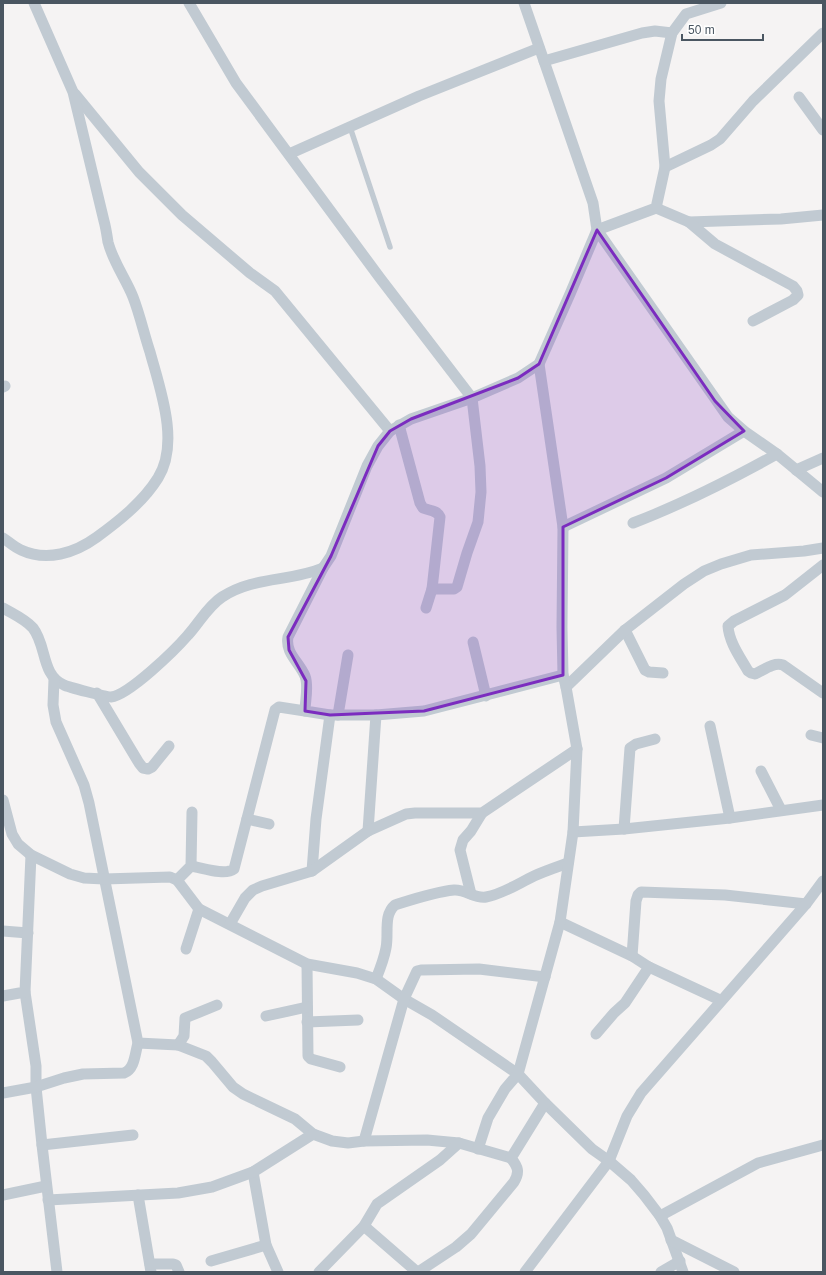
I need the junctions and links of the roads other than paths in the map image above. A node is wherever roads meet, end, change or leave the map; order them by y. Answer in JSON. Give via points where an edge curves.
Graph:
{"nodes":[{"id":1,"x":34,"y":3,"type":"edge"},
{"id":2,"x":189,"y":3,"type":"edge"},
{"id":3,"x":524,"y":3,"type":"edge"},
{"id":4,"x":687,"y":3,"type":"edge"},
{"id":5,"x":721,"y":3,"type":"edge"},
{"id":6,"x":686,"y":14,"type":"junction"},
{"id":7,"x":672,"y":33,"type":"junction"},
{"id":8,"x":823,"y":33,"type":"edge"},
{"id":9,"x":539,"y":48,"type":"junction"},
{"id":10,"x":544,"y":61,"type":"junction"},
{"id":11,"x":73,"y":92,"type":"junction"},
{"id":12,"x":799,"y":97,"type":"dead end"},
{"id":13,"x":350,"y":127,"type":"junction"},
{"id":14,"x":823,"y":130,"type":"edge"},
{"id":15,"x":289,"y":154,"type":"junction"},
{"id":16,"x":665,"y":167,"type":"junction"},
{"id":17,"x":656,"y":208,"type":"junction"},
{"id":18,"x":823,"y":215,"type":"edge"},
{"id":19,"x":689,"y":222,"type":"junction"},
{"id":20,"x":597,"y":230,"type":"junction"},
{"id":21,"x":390,"y":247,"type":"dead end"},
{"id":22,"x":753,"y":321,"type":"dead end"},
{"id":23,"x":539,"y":364,"type":"junction"},
{"id":24,"x":472,"y":398,"type":"junction"},
{"id":25,"x":395,"y":428,"type":"junction"},
{"id":26,"x":744,"y":431,"type":"junction"},
{"id":27,"x":777,"y":454,"type":"junction"},
{"id":28,"x":823,"y":458,"type":"edge"},
{"id":29,"x":796,"y":470,"type":"junction"},
{"id":30,"x":823,"y":492,"type":"edge"},
{"id":31,"x":633,"y":523,"type":"dead end"},
{"id":32,"x":563,"y":527,"type":"junction"},
{"id":33,"x":3,"y":538,"type":"edge"},
{"id":34,"x":823,"y":548,"type":"edge"},
{"id":35,"x":823,"y":565,"type":"edge"},
{"id":36,"x":323,"y":568,"type":"junction"},
{"id":37,"x":432,"y":589,"type":"junction"},
{"id":38,"x":3,"y":608,"type":"edge"},
{"id":39,"x":426,"y":608,"type":"dead end"},
{"id":40,"x":625,"y":630,"type":"junction"},
{"id":41,"x":474,"y":642,"type":"dead end"},
{"id":42,"x":348,"y":655,"type":"dead end"},
{"id":43,"x":663,"y":674,"type":"dead end"},
{"id":44,"x":562,"y":675,"type":"junction"},
{"id":45,"x":54,"y":679,"type":"junction"},
{"id":46,"x":566,"y":687,"type":"junction"},
{"id":47,"x":97,"y":693,"type":"junction"},
{"id":48,"x":823,"y":693,"type":"edge"},
{"id":49,"x":486,"y":696,"type":"junction"},
{"id":50,"x":305,"y":711,"type":"junction"},
{"id":51,"x":334,"y":715,"type":"junction"},
{"id":52,"x":376,"y":715,"type":"junction"},
{"id":53,"x":710,"y":726,"type":"dead end"},
{"id":54,"x":811,"y":735,"type":"dead end"},
{"id":55,"x":823,"y":738,"type":"edge"},
{"id":56,"x":655,"y":739,"type":"dead end"},
{"id":57,"x":169,"y":746,"type":"dead end"},
{"id":58,"x":577,"y":748,"type":"junction"},
{"id":59,"x":761,"y":771,"type":"dead end"},
{"id":60,"x":3,"y":800,"type":"edge"},
{"id":61,"x":823,"y":805,"type":"edge"},
{"id":62,"x":781,"y":810,"type":"junction"},
{"id":63,"x":192,"y":812,"type":"dead end"},
{"id":64,"x":482,"y":813,"type":"junction"},
{"id":65,"x":730,"y":818,"type":"junction"},
{"id":66,"x":247,"y":819,"type":"junction"},
{"id":67,"x":269,"y":824,"type":"dead end"},
{"id":68,"x":624,"y":829,"type":"junction"},
{"id":69,"x":368,"y":831,"type":"junction"},
{"id":70,"x":573,"y":832,"type":"junction"},
{"id":71,"x":31,"y":856,"type":"junction"},
{"id":72,"x":568,"y":863,"type":"junction"},
{"id":73,"x":191,"y":866,"type":"junction"},
{"id":74,"x":312,"y":870,"type":"junction"},
{"id":75,"x":104,"y":879,"type":"junction"},
{"id":76,"x":177,"y":880,"type":"junction"},
{"id":77,"x":823,"y":881,"type":"edge"},
{"id":78,"x":471,"y":894,"type":"junction"},
{"id":79,"x":806,"y":904,"type":"junction"},
{"id":80,"x":199,"y":909,"type":"junction"},
{"id":81,"x":560,"y":922,"type":"junction"},
{"id":82,"x":230,"y":924,"type":"junction"},
{"id":83,"x":3,"y":931,"type":"edge"},
{"id":84,"x":28,"y":933,"type":"junction"},
{"id":85,"x":186,"y":949,"type":"dead end"},
{"id":86,"x":632,"y":956,"type":"junction"},
{"id":87,"x":307,"y":964,"type":"junction"},
{"id":88,"x":649,"y":967,"type":"junction"},
{"id":89,"x":545,"y":977,"type":"junction"},
{"id":90,"x":376,"y":979,"type":"junction"},
{"id":91,"x":25,"y":992,"type":"junction"},
{"id":92,"x":3,"y":996,"type":"edge"},
{"id":93,"x":404,"y":999,"type":"junction"},
{"id":94,"x":720,"y":1000,"type":"junction"},
{"id":95,"x":217,"y":1005,"type":"dead end"},
{"id":96,"x":307,"y":1008,"type":"junction"},
{"id":97,"x":266,"y":1016,"type":"dead end"},
{"id":98,"x":358,"y":1020,"type":"dead end"},
{"id":99,"x":307,"y":1022,"type":"junction"},
{"id":100,"x":596,"y":1034,"type":"dead end"},
{"id":101,"x":138,"y":1043,"type":"junction"},
{"id":102,"x":178,"y":1045,"type":"junction"},
{"id":103,"x":340,"y":1067,"type":"dead end"},
{"id":104,"x":518,"y":1074,"type":"junction"},
{"id":105,"x":36,"y":1086,"type":"junction"},
{"id":106,"x":3,"y":1093,"type":"edge"},
{"id":107,"x":545,"y":1103,"type":"junction"},
{"id":108,"x":313,"y":1134,"type":"junction"},
{"id":109,"x":133,"y":1135,"type":"dead end"},
{"id":110,"x":364,"y":1141,"type":"junction"},
{"id":111,"x":458,"y":1143,"type":"junction"},
{"id":112,"x":42,"y":1145,"type":"junction"},
{"id":113,"x":823,"y":1146,"type":"edge"},
{"id":114,"x":478,"y":1149,"type":"junction"},
{"id":115,"x":511,"y":1158,"type":"junction"},
{"id":116,"x":609,"y":1161,"type":"junction"},
{"id":117,"x":253,"y":1172,"type":"junction"},
{"id":118,"x":46,"y":1186,"type":"junction"},
{"id":119,"x":3,"y":1195,"type":"edge"},
{"id":120,"x":138,"y":1195,"type":"junction"},
{"id":121,"x":48,"y":1200,"type":"junction"},
{"id":122,"x":660,"y":1216,"type":"junction"},
{"id":123,"x":364,"y":1226,"type":"junction"},
{"id":124,"x":671,"y":1240,"type":"junction"},
{"id":125,"x":266,"y":1245,"type":"junction"},
{"id":126,"x":211,"y":1261,"type":"dead end"},
{"id":127,"x":534,"y":1267,"type":"edge"},
{"id":128,"x":682,"y":1267,"type":"edge"},
{"id":129,"x":151,"y":1268,"type":"edge"},
{"id":130,"x":58,"y":1272,"type":"edge"},
{"id":131,"x":179,"y":1272,"type":"edge"},
{"id":132,"x":278,"y":1272,"type":"edge"},
{"id":133,"x":319,"y":1272,"type":"edge"},
{"id":134,"x":417,"y":1272,"type":"edge"},
{"id":135,"x":525,"y":1272,"type":"edge"},
{"id":136,"x":660,"y":1272,"type":"edge"},
{"id":137,"x":734,"y":1272,"type":"edge"}],
"edges":[{"from":1,"to":11,"type":"street"},
{"from":2,"to":15,"type":"street","via":[[236,83]]},
{"from":3,"to":9,"type":"street"},
{"from":4,"to":6,"type":"street"},
{"from":5,"to":6,"type":"street"},
{"from":6,"to":7,"type":"street"},
{"from":7,"to":10,"type":"street","via":[[642,33]]},
{"from":7,"to":16,"type":"street","via":[[661,79],[659,101]]},
{"from":8,"to":16,"type":"street","via":[[753,102],[720,139]]},
{"from":9,"to":10,"type":"street"},
{"from":9,"to":13,"type":"street"},
{"from":10,"to":20,"type":"street","via":[[594,204]]},
{"from":11,"to":25,"type":"street","via":[[139,172],[182,214],[250,273],[275,291]]},
{"from":11,"to":33,"type":"street","via":[[108,243],[133,296],[164,404],[167,438],[165,460],[158,478],[129,511],[112,526],[74,550],[56,556],[34,555],[20,550]]},
{"from":12,"to":14,"type":"street"},
{"from":13,"to":15,"type":"street"},
{"from":13,"to":21,"type":"lane"},
{"from":15,"to":24,"type":"street"},
{"from":16,"to":17,"type":"street"},
{"from":17,"to":19,"type":"street"},
{"from":17,"to":20,"type":"street"},
{"from":18,"to":19,"type":"street"},
{"from":19,"to":22,"type":"street","via":[[715,244],[797,290],[798,295],[793,300]]},
{"from":20,"to":23,"type":"street"},
{"from":20,"to":26,"type":"street","via":[[703,380],[715,401]]},
{"from":23,"to":24,"type":"street","via":[[518,378]]},
{"from":23,"to":32,"type":"street"},
{"from":24,"to":25,"type":"street"},
{"from":24,"to":37,"type":"street","via":[[480,466],[478,522],[457,587]]},
{"from":25,"to":36,"type":"street","via":[[378,446],[367,466],[331,556]]},
{"from":25,"to":37,"type":"street","via":[[420,503],[423,508],[435,511],[440,517]]},
{"from":26,"to":27,"type":"street"},
{"from":26,"to":32,"type":"street","via":[[666,478]]},
{"from":27,"to":29,"type":"street"},
{"from":27,"to":31,"type":"street","via":[[668,510]]},
{"from":28,"to":29,"type":"street"},
{"from":29,"to":30,"type":"street"},
{"from":32,"to":44,"type":"street"},
{"from":34,"to":40,"type":"street","via":[[751,555],[704,571]]},
{"from":35,"to":48,"type":"street","via":[[785,595],[728,626],[734,646],[748,671],[755,674],[775,664],[783,665]]},
{"from":36,"to":47,"type":"street","via":[[311,573],[255,582],[221,597],[188,635],[144,677],[126,690],[111,696]]},
{"from":36,"to":50,"type":"street","via":[[288,637],[287,644],[288,650],[305,676]]},
{"from":37,"to":39,"type":"street"},
{"from":38,"to":45,"type":"street","via":[[26,621],[34,630]]},
{"from":40,"to":43,"type":"street","via":[[645,670]]},
{"from":40,"to":46,"type":"street"},
{"from":41,"to":49,"type":"street"},
{"from":42,"to":51,"type":"street"},
{"from":44,"to":46,"type":"street"},
{"from":44,"to":49,"type":"street"},
{"from":45,"to":47,"type":"street","via":[[64,686]]},
{"from":45,"to":75,"type":"street","via":[[53,705],[56,722],[86,791]]},
{"from":46,"to":58,"type":"street"},
{"from":47,"to":57,"type":"street","via":[[143,768],[152,767]]},
{"from":49,"to":52,"type":"street","via":[[424,711]]},
{"from":50,"to":51,"type":"street"},
{"from":50,"to":66,"type":"street","via":[[279,707],[276,710]]},
{"from":51,"to":52,"type":"street"},
{"from":51,"to":74,"type":"street","via":[[316,819]]},
{"from":52,"to":69,"type":"street"},
{"from":53,"to":65,"type":"street"},
{"from":54,"to":55,"type":"street"},
{"from":56,"to":68,"type":"street","via":[[630,748]]},
{"from":58,"to":64,"type":"street"},
{"from":58,"to":70,"type":"street"},
{"from":59,"to":62,"type":"street"},
{"from":60,"to":71,"type":"street","via":[[12,834]]},
{"from":61,"to":62,"type":"street"},
{"from":62,"to":65,"type":"street"},
{"from":63,"to":73,"type":"street"},
{"from":64,"to":69,"type":"street","via":[[406,814]]},
{"from":64,"to":78,"type":"street","via":[[463,840],[460,850]]},
{"from":65,"to":68,"type":"street"},
{"from":66,"to":67,"type":"street"},
{"from":66,"to":73,"type":"street","via":[[234,869],[224,872]]},
{"from":68,"to":70,"type":"street"},
{"from":69,"to":74,"type":"street"},
{"from":70,"to":72,"type":"street"},
{"from":71,"to":75,"type":"street","via":[[70,874]]},
{"from":71,"to":84,"type":"street"},
{"from":72,"to":78,"type":"street","via":[[486,897]]},
{"from":72,"to":81,"type":"street"},
{"from":73,"to":76,"type":"street"},
{"from":74,"to":82,"type":"street","via":[[253,890],[245,898]]},
{"from":75,"to":76,"type":"street"},
{"from":75,"to":101,"type":"street"},
{"from":76,"to":80,"type":"street"},
{"from":77,"to":79,"type":"street"},
{"from":78,"to":90,"type":"street","via":[[454,890],[391,908],[388,914],[383,962]]},
{"from":79,"to":86,"type":"street","via":[[725,895],[641,892],[636,901]]},
{"from":79,"to":94,"type":"street"},
{"from":80,"to":82,"type":"street"},
{"from":80,"to":85,"type":"street"},
{"from":81,"to":86,"type":"street"},
{"from":81,"to":89,"type":"street"},
{"from":82,"to":87,"type":"street"},
{"from":83,"to":84,"type":"street"},
{"from":84,"to":91,"type":"street"},
{"from":86,"to":88,"type":"street"},
{"from":87,"to":90,"type":"street"},
{"from":87,"to":96,"type":"street"},
{"from":88,"to":94,"type":"street"},
{"from":88,"to":100,"type":"street","via":[[626,1003]]},
{"from":89,"to":93,"type":"street","via":[[479,969],[421,970],[414,975]]},
{"from":89,"to":104,"type":"street"},
{"from":90,"to":93,"type":"street"},
{"from":91,"to":92,"type":"street"},
{"from":91,"to":105,"type":"street","via":[[36,1066]]},
{"from":93,"to":104,"type":"street","via":[[432,1015]]},
{"from":93,"to":110,"type":"street"},
{"from":94,"to":116,"type":"street","via":[[641,1092],[627,1116]]},
{"from":95,"to":102,"type":"street","via":[[185,1018],[184,1036]]},
{"from":96,"to":97,"type":"street"},
{"from":96,"to":99,"type":"street"},
{"from":98,"to":99,"type":"street"},
{"from":99,"to":103,"type":"street","via":[[308,1056]]},
{"from":101,"to":102,"type":"street"},
{"from":101,"to":105,"type":"street","via":[[129,1071],[83,1074]]},
{"from":102,"to":108,"type":"street","via":[[206,1056],[233,1087],[295,1119]]},
{"from":104,"to":107,"type":"street"},
{"from":104,"to":114,"type":"street","via":[[505,1089],[488,1118]]},
{"from":105,"to":106,"type":"street"},
{"from":105,"to":112,"type":"street"},
{"from":107,"to":115,"type":"street"},
{"from":107,"to":116,"type":"street","via":[[592,1149]]},
{"from":108,"to":110,"type":"street","via":[[332,1141]]},
{"from":108,"to":117,"type":"street"},
{"from":109,"to":112,"type":"street"},
{"from":110,"to":111,"type":"street","via":[[426,1140]]},
{"from":111,"to":114,"type":"street"},
{"from":111,"to":123,"type":"street","via":[[440,1160],[377,1204]]},
{"from":112,"to":118,"type":"street"},
{"from":113,"to":122,"type":"street","via":[[758,1163]]},
{"from":114,"to":115,"type":"street"},
{"from":115,"to":134,"type":"street","via":[[517,1166],[518,1175],[514,1182],[471,1234]]},
{"from":116,"to":122,"type":"street","via":[[644,1194]]},
{"from":116,"to":127,"type":"street"},
{"from":117,"to":120,"type":"street","via":[[212,1187],[178,1193]]},
{"from":117,"to":125,"type":"street"},
{"from":118,"to":119,"type":"street"},
{"from":118,"to":121,"type":"street"},
{"from":120,"to":121,"type":"street"},
{"from":120,"to":129,"type":"street"},
{"from":121,"to":130,"type":"street"},
{"from":122,"to":124,"type":"street"},
{"from":123,"to":133,"type":"street"},
{"from":123,"to":134,"type":"street"},
{"from":124,"to":128,"type":"street"},
{"from":124,"to":137,"type":"street"},
{"from":125,"to":126,"type":"street"},
{"from":125,"to":132,"type":"street"},
{"from":127,"to":135,"type":"street"},
{"from":128,"to":136,"type":"street"},
{"from":129,"to":131,"type":"street","via":[[172,1264],[176,1265]]}]}
